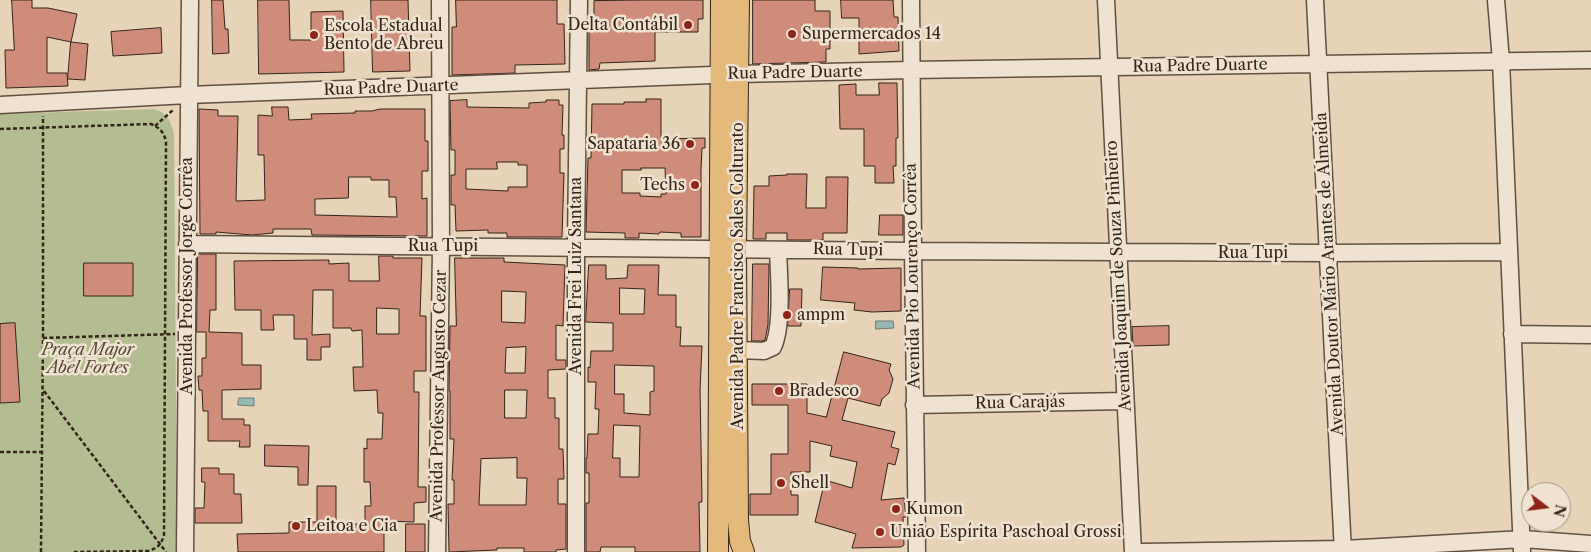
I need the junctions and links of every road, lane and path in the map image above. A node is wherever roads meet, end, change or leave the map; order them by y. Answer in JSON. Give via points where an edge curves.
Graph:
{"nodes":[{"id":1,"x":190,"y":0,"type":"edge"},
{"id":2,"x":440,"y":0,"type":"edge"},
{"id":3,"x":579,"y":0,"type":"edge"},
{"id":4,"x":721,"y":0,"type":"edge"},
{"id":5,"x":739,"y":0,"type":"edge"},
{"id":6,"x":911,"y":0,"type":"edge"},
{"id":7,"x":1106,"y":0,"type":"edge"},
{"id":8,"x":1315,"y":0,"type":"edge"},
{"id":9,"x":1496,"y":0,"type":"edge"},
{"id":10,"x":1591,"y":60,"type":"edge"},
{"id":11,"x":1501,"y":61,"type":"junction"},
{"id":12,"x":1320,"y":64,"type":"junction"},
{"id":13,"x":1108,"y":68,"type":"junction"},
{"id":14,"x":912,"y":70,"type":"junction"},
{"id":15,"x":729,"y":74,"type":"junction"},
{"id":16,"x":578,"y":81,"type":"junction"},
{"id":17,"x":440,"y":86,"type":"junction"},
{"id":18,"x":188,"y":95,"type":"junction"},
{"id":19,"x":43,"y":102,"type":"junction"},
{"id":20,"x":0,"y":104,"type":"edge"},
{"id":21,"x":162,"y":120,"type":"dead end"},
{"id":22,"x":155,"y":126,"type":"junction"},
{"id":23,"x":43,"y":128,"type":"junction"},
{"id":24,"x":0,"y":129,"type":"edge"},
{"id":25,"x":187,"y":244,"type":"junction"},
{"id":26,"x":441,"y":246,"type":"junction"},
{"id":27,"x":576,"y":246,"type":"junction"},
{"id":28,"x":728,"y":249,"type":"junction"},
{"id":29,"x":778,"y":250,"type":"junction"},
{"id":30,"x":912,"y":251,"type":"junction"},
{"id":31,"x":1119,"y":252,"type":"junction"},
{"id":32,"x":1509,"y":252,"type":"junction"},
{"id":33,"x":1328,"y":253,"type":"junction"},
{"id":34,"x":186,"y":333,"type":"junction"},
{"id":35,"x":165,"y":334,"type":"junction"},
{"id":36,"x":1512,"y":334,"type":"junction"},
{"id":37,"x":1591,"y":335,"type":"edge"},
{"id":38,"x":43,"y":338,"type":"junction"},
{"id":39,"x":737,"y":350,"type":"junction"},
{"id":40,"x":43,"y":390,"type":"junction"},
{"id":41,"x":1125,"y":401,"type":"junction"},
{"id":42,"x":914,"y":405,"type":"junction"},
{"id":43,"x":0,"y":452,"type":"edge"},
{"id":44,"x":42,"y":452,"type":"junction"},
{"id":45,"x":1591,"y":544,"type":"edge"},
{"id":46,"x":160,"y":545,"type":"junction"},
{"id":47,"x":1522,"y":546,"type":"edge"},
{"id":48,"x":1344,"y":550,"type":"edge"},
{"id":49,"x":41,"y":552,"type":"edge"},
{"id":50,"x":73,"y":552,"type":"edge"},
{"id":51,"x":166,"y":552,"type":"edge"},
{"id":52,"x":185,"y":552,"type":"edge"},
{"id":53,"x":437,"y":552,"type":"edge"},
{"id":54,"x":576,"y":552,"type":"edge"},
{"id":55,"x":718,"y":552,"type":"edge"},
{"id":56,"x":744,"y":552,"type":"edge"},
{"id":57,"x":917,"y":552,"type":"edge"},
{"id":58,"x":1133,"y":552,"type":"edge"},
{"id":59,"x":1142,"y":552,"type":"edge"}],
"edges":[{"from":1,"to":18,"type":"street","name":"Avenida Professor Jorge Corrêa"},
{"from":2,"to":17,"type":"street","name":"Avenida Professor Augusto Cezar"},
{"from":3,"to":16,"type":"street","name":"Avenida Frei Luiz Santana"},
{"from":4,"to":15,"type":"main road","name":"Avenida Padre Francisco Sales Colturato"},
{"from":5,"to":15,"type":"main road","name":"Avenida Padre Francisco Sales Colturato"},
{"from":6,"to":14,"type":"street","name":"Avenida Pio Lourenço Corrêa"},
{"from":7,"to":13,"type":"street","name":"Avenida Joaquim de Souza Pinheiro"},
{"from":8,"to":12,"type":"street","name":"Avenida Doutor Mário Arantes de Almeida"},
{"from":9,"to":11,"type":"street"},
{"from":10,"to":11,"type":"street","name":"Rua Padre Duarte"},
{"from":11,"to":12,"type":"street","name":"Rua Padre Duarte"},
{"from":11,"to":32,"type":"street"},
{"from":12,"to":13,"type":"street","name":"Rua Padre Duarte"},
{"from":12,"to":33,"type":"street","name":"Avenida Doutor Mário Arantes de Almeida"},
{"from":13,"to":14,"type":"street","name":"Rua Padre Duarte"},
{"from":13,"to":31,"type":"street","name":"Avenida Joaquim de Souza Pinheiro"},
{"from":14,"to":15,"type":"street","name":"Rua Padre Duarte"},
{"from":14,"to":30,"type":"street","name":"Avenida Pio Lourenço Corrêa"},
{"from":15,"to":16,"type":"street","name":"Rua Padre Duarte"},
{"from":15,"to":28,"type":"main road","name":"Avenida Padre Francisco Sales Colturato"},
{"from":16,"to":17,"type":"street","name":"Rua Padre Duarte"},
{"from":16,"to":27,"type":"street","name":"Avenida Frei Luiz Santana"},
{"from":17,"to":18,"type":"street","name":"Rua Padre Duarte"},
{"from":17,"to":26,"type":"street","name":"Avenida Professor Augusto Cezar"},
{"from":18,"to":19,"type":"street","name":"Rua Padre Duarte"},
{"from":18,"to":25,"type":"street","name":"Avenida Professor Jorge Corrêa"},
{"from":19,"to":20,"type":"street","name":"Rua Padre Duarte"},
{"from":19,"to":23,"type":"path"},
{"from":21,"to":22,"type":"path"},
{"from":22,"to":23,"type":"path"},
{"from":22,"to":35,"type":"path","via":[[166,142]]},
{"from":23,"to":24,"type":"path"},
{"from":23,"to":38,"type":"path"},
{"from":25,"to":26,"type":"street","name":"Rua Tupi"},
{"from":25,"to":34,"type":"street","name":"Avenida Professor Jorge Corrêa"},
{"from":26,"to":27,"type":"street","name":"Rua Tupi"},
{"from":26,"to":53,"type":"street","name":"Avenida Professor Augusto Cezar"},
{"from":27,"to":28,"type":"street","name":"Rua Tupi"},
{"from":27,"to":54,"type":"street","name":"Avenida Frei Luiz Santana"},
{"from":28,"to":29,"type":"street","name":"Rua Tupi"},
{"from":28,"to":39,"type":"main road","name":"Avenida Padre Francisco Sales Colturato"},
{"from":28,"to":55,"type":"main road","name":"Avenida Padre Francisco Sales Colturato"},
{"from":29,"to":30,"type":"street","name":"Rua Tupi"},
{"from":29,"to":39,"type":"street","via":[[779,299],[774,347],[764,351]]},
{"from":30,"to":31,"type":"street","name":"Rua Tupi"},
{"from":30,"to":42,"type":"street","name":"Avenida Pio Lourenço Corrêa"},
{"from":31,"to":33,"type":"street","name":"Rua Tupi"},
{"from":31,"to":41,"type":"street","name":"Avenida Joaquim de Souza Pinheiro"},
{"from":32,"to":33,"type":"street","name":"Rua Tupi"},
{"from":32,"to":36,"type":"street"},
{"from":33,"to":48,"type":"street","name":"Avenida Doutor Mário Arantes de Almeida"},
{"from":34,"to":35,"type":"path"},
{"from":34,"to":52,"type":"street","name":"Avenida Professor Jorge Corrêa"},
{"from":35,"to":38,"type":"path"},
{"from":35,"to":46,"type":"path","via":[[164,535]]},
{"from":36,"to":37,"type":"street"},
{"from":36,"to":47,"type":"street"},
{"from":38,"to":40,"type":"path"},
{"from":39,"to":56,"type":"main road","name":"Avenida Padre Francisco Sales Colturato","via":[[738,520]]},
{"from":40,"to":44,"type":"path"},
{"from":40,"to":46,"type":"path"},
{"from":41,"to":42,"type":"street","name":"Rua Carajás"},
{"from":41,"to":58,"type":"street","name":"Avenida Joaquim de Souza Pinheiro"},
{"from":42,"to":57,"type":"street","name":"Avenida Pio Lourenço Corrêa"},
{"from":43,"to":44,"type":"path"},
{"from":44,"to":49,"type":"path"},
{"from":45,"to":47,"type":"street"},
{"from":46,"to":50,"type":"path","via":[[148,551]]},
{"from":46,"to":51,"type":"path"},
{"from":47,"to":48,"type":"street"},
{"from":48,"to":59,"type":"street"}]}
